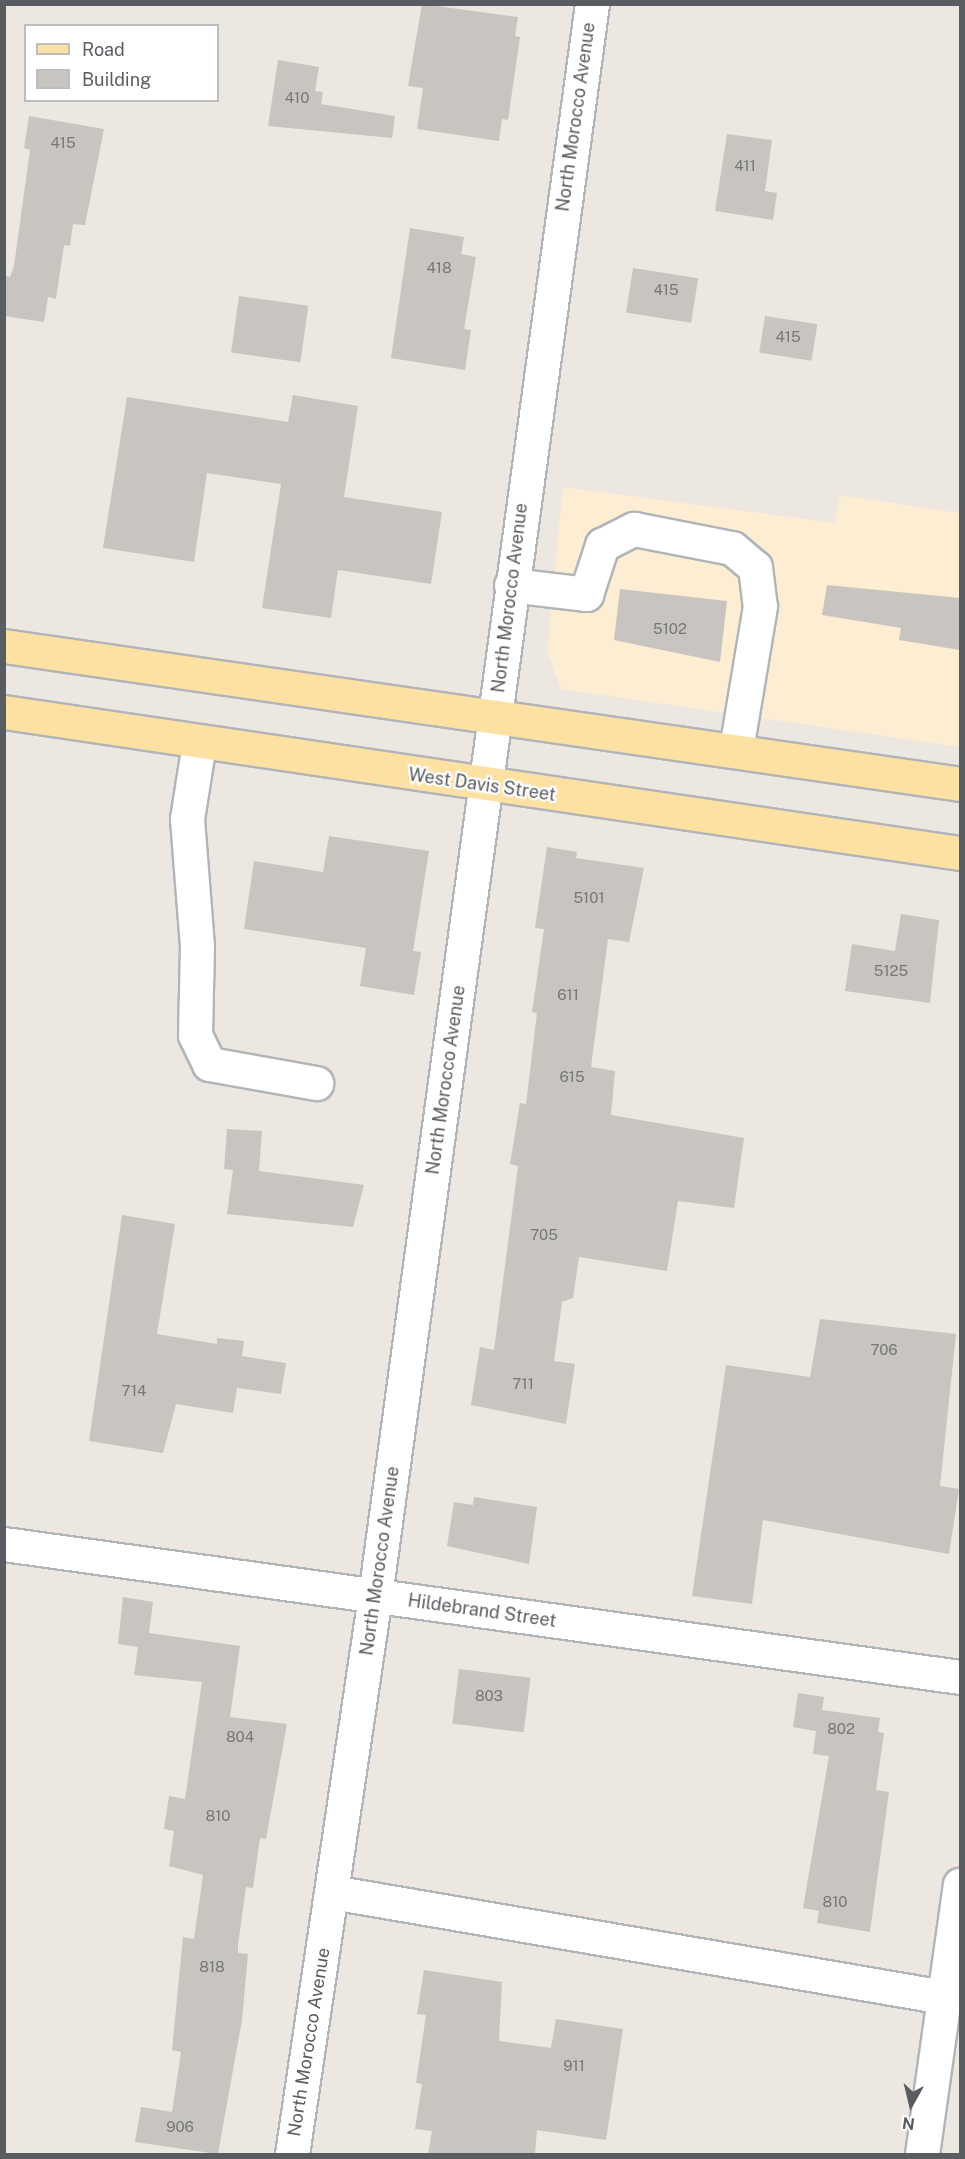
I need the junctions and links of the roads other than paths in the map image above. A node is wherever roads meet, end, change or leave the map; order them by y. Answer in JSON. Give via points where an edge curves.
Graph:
{"nodes":[{"id":1,"x":592,"y":4,"type":"edge"},
{"id":2,"x":511,"y":585,"type":"junction"},
{"id":3,"x":4,"y":646,"type":"edge"},
{"id":4,"x":4,"y":712,"type":"edge"},
{"id":5,"x":495,"y":717,"type":"junction"},
{"id":6,"x":199,"y":743,"type":"junction"},
{"id":7,"x":736,"y":750,"type":"junction"},
{"id":8,"x":960,"y":784,"type":"edge"},
{"id":9,"x":486,"y":786,"type":"junction"},
{"id":10,"x":960,"y":854,"type":"edge"},
{"id":11,"x":316,"y":1083,"type":"dead end"},
{"id":12,"x":4,"y":1544,"type":"edge"},
{"id":13,"x":375,"y":1596,"type":"junction"},
{"id":14,"x":960,"y":1677,"type":"edge"},
{"id":15,"x":960,"y":1885,"type":"edge"},
{"id":16,"x":332,"y":1892,"type":"junction"},
{"id":17,"x":944,"y":1997,"type":"junction"},
{"id":18,"x":292,"y":2154,"type":"edge"},
{"id":19,"x":922,"y":2154,"type":"edge"}],
"edges":[{"from":1,"to":2,"type":"street","name":"North Morocco Avenue"},
{"from":2,"to":5,"type":"street","name":"North Morocco Avenue"},
{"from":2,"to":7,"type":"street","via":[[586,594],[602,545],[634,529],[732,548],[755,567],[760,606]]},
{"from":3,"to":5,"type":"main road"},
{"from":4,"to":6,"type":"main road","name":"West Davis Street"},
{"from":5,"to":7,"type":"main road"},
{"from":5,"to":9,"type":"street","name":"North Morocco Avenue"},
{"from":6,"to":9,"type":"main road","name":"West Davis Street"},
{"from":6,"to":11,"type":"street","via":[[187,819],[197,946],[195,1035],[209,1065]]},
{"from":7,"to":8,"type":"main road"},
{"from":9,"to":10,"type":"main road","name":"West Davis Street"},
{"from":9,"to":13,"type":"street","name":"North Morocco Avenue"},
{"from":12,"to":13,"type":"street","name":"Hildebrand Street"},
{"from":13,"to":14,"type":"street","name":"Hildebrand Street"},
{"from":13,"to":16,"type":"street","name":"North Morocco Avenue"},
{"from":15,"to":17,"type":"street"},
{"from":16,"to":17,"type":"street"},
{"from":16,"to":18,"type":"street","name":"North Morocco Avenue"},
{"from":17,"to":19,"type":"street"}]}
